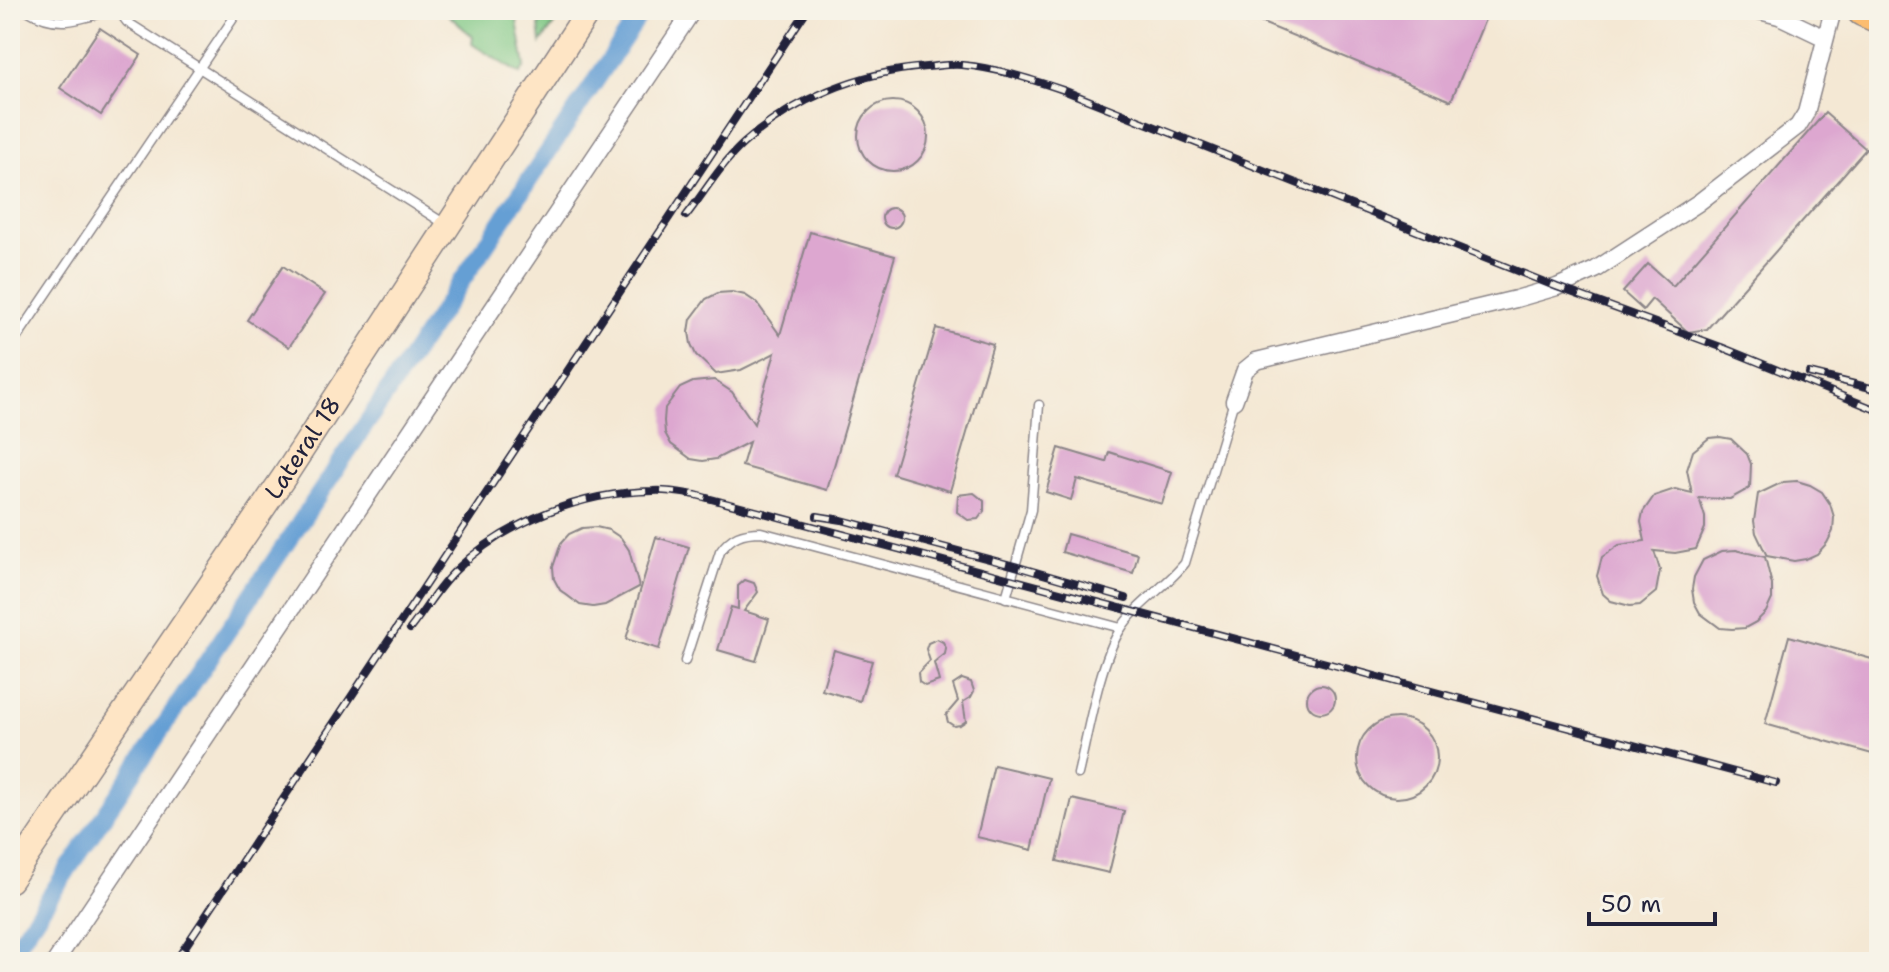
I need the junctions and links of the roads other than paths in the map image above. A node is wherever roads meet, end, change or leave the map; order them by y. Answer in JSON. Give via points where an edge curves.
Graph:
{"nodes":[{"id":1,"x":27,"y":10,"type":"edge"},
{"id":2,"x":111,"y":10,"type":"edge"},
{"id":3,"x":118,"y":10,"type":"edge"},
{"id":4,"x":239,"y":10,"type":"edge"},
{"id":5,"x":589,"y":10,"type":"edge"},
{"id":6,"x":693,"y":10,"type":"edge"},
{"id":7,"x":1756,"y":10,"type":"edge"},
{"id":8,"x":1833,"y":10,"type":"edge"},
{"id":9,"x":1863,"y":10,"type":"edge"},
{"id":10,"x":1879,"y":17,"type":"edge"},
{"id":11,"x":1825,"y":38,"type":"junction"},
{"id":12,"x":201,"y":69,"type":"junction"},
{"id":13,"x":448,"y":226,"type":"junction"},
{"id":14,"x":10,"y":348,"type":"edge"},
{"id":15,"x":1234,"y":401,"type":"joint"},
{"id":16,"x":1039,"y":405,"type":"dead end"},
{"id":17,"x":1006,"y":598,"type":"junction"},
{"id":18,"x":1121,"y":628,"type":"junction"},
{"id":19,"x":685,"y":661,"type":"dead end"},
{"id":20,"x":1078,"y":774,"type":"dead end"},
{"id":21,"x":10,"y":880,"type":"edge"},
{"id":22,"x":55,"y":962,"type":"edge"}],
"edges":[{"from":1,"to":2,"type":"lane","via":[[56,22]]},
{"from":3,"to":12,"type":"lane","via":[[127,22]]},
{"from":4,"to":12,"type":"lane"},
{"from":5,"to":13,"type":"street","name":"Lateral 18"},
{"from":6,"to":22,"type":"street"},
{"from":7,"to":11,"type":"street"},
{"from":8,"to":11,"type":"street"},
{"from":9,"to":10,"type":"highway"},
{"from":11,"to":15,"type":"street","via":[[1798,126],[1698,203],[1595,270],[1516,299],[1267,357],[1245,370]]},
{"from":12,"to":13,"type":"lane"},
{"from":12,"to":14,"type":"lane"},
{"from":13,"to":21,"type":"street","name":"Lateral 18"},
{"from":15,"to":18,"type":"lane","via":[[1185,563]]},
{"from":16,"to":17,"type":"lane","via":[[1031,510]]},
{"from":17,"to":18,"type":"lane"},
{"from":17,"to":19,"type":"lane","via":[[761,532],[743,532],[720,552]]},
{"from":18,"to":20,"type":"lane","via":[[1108,654]]}]}
